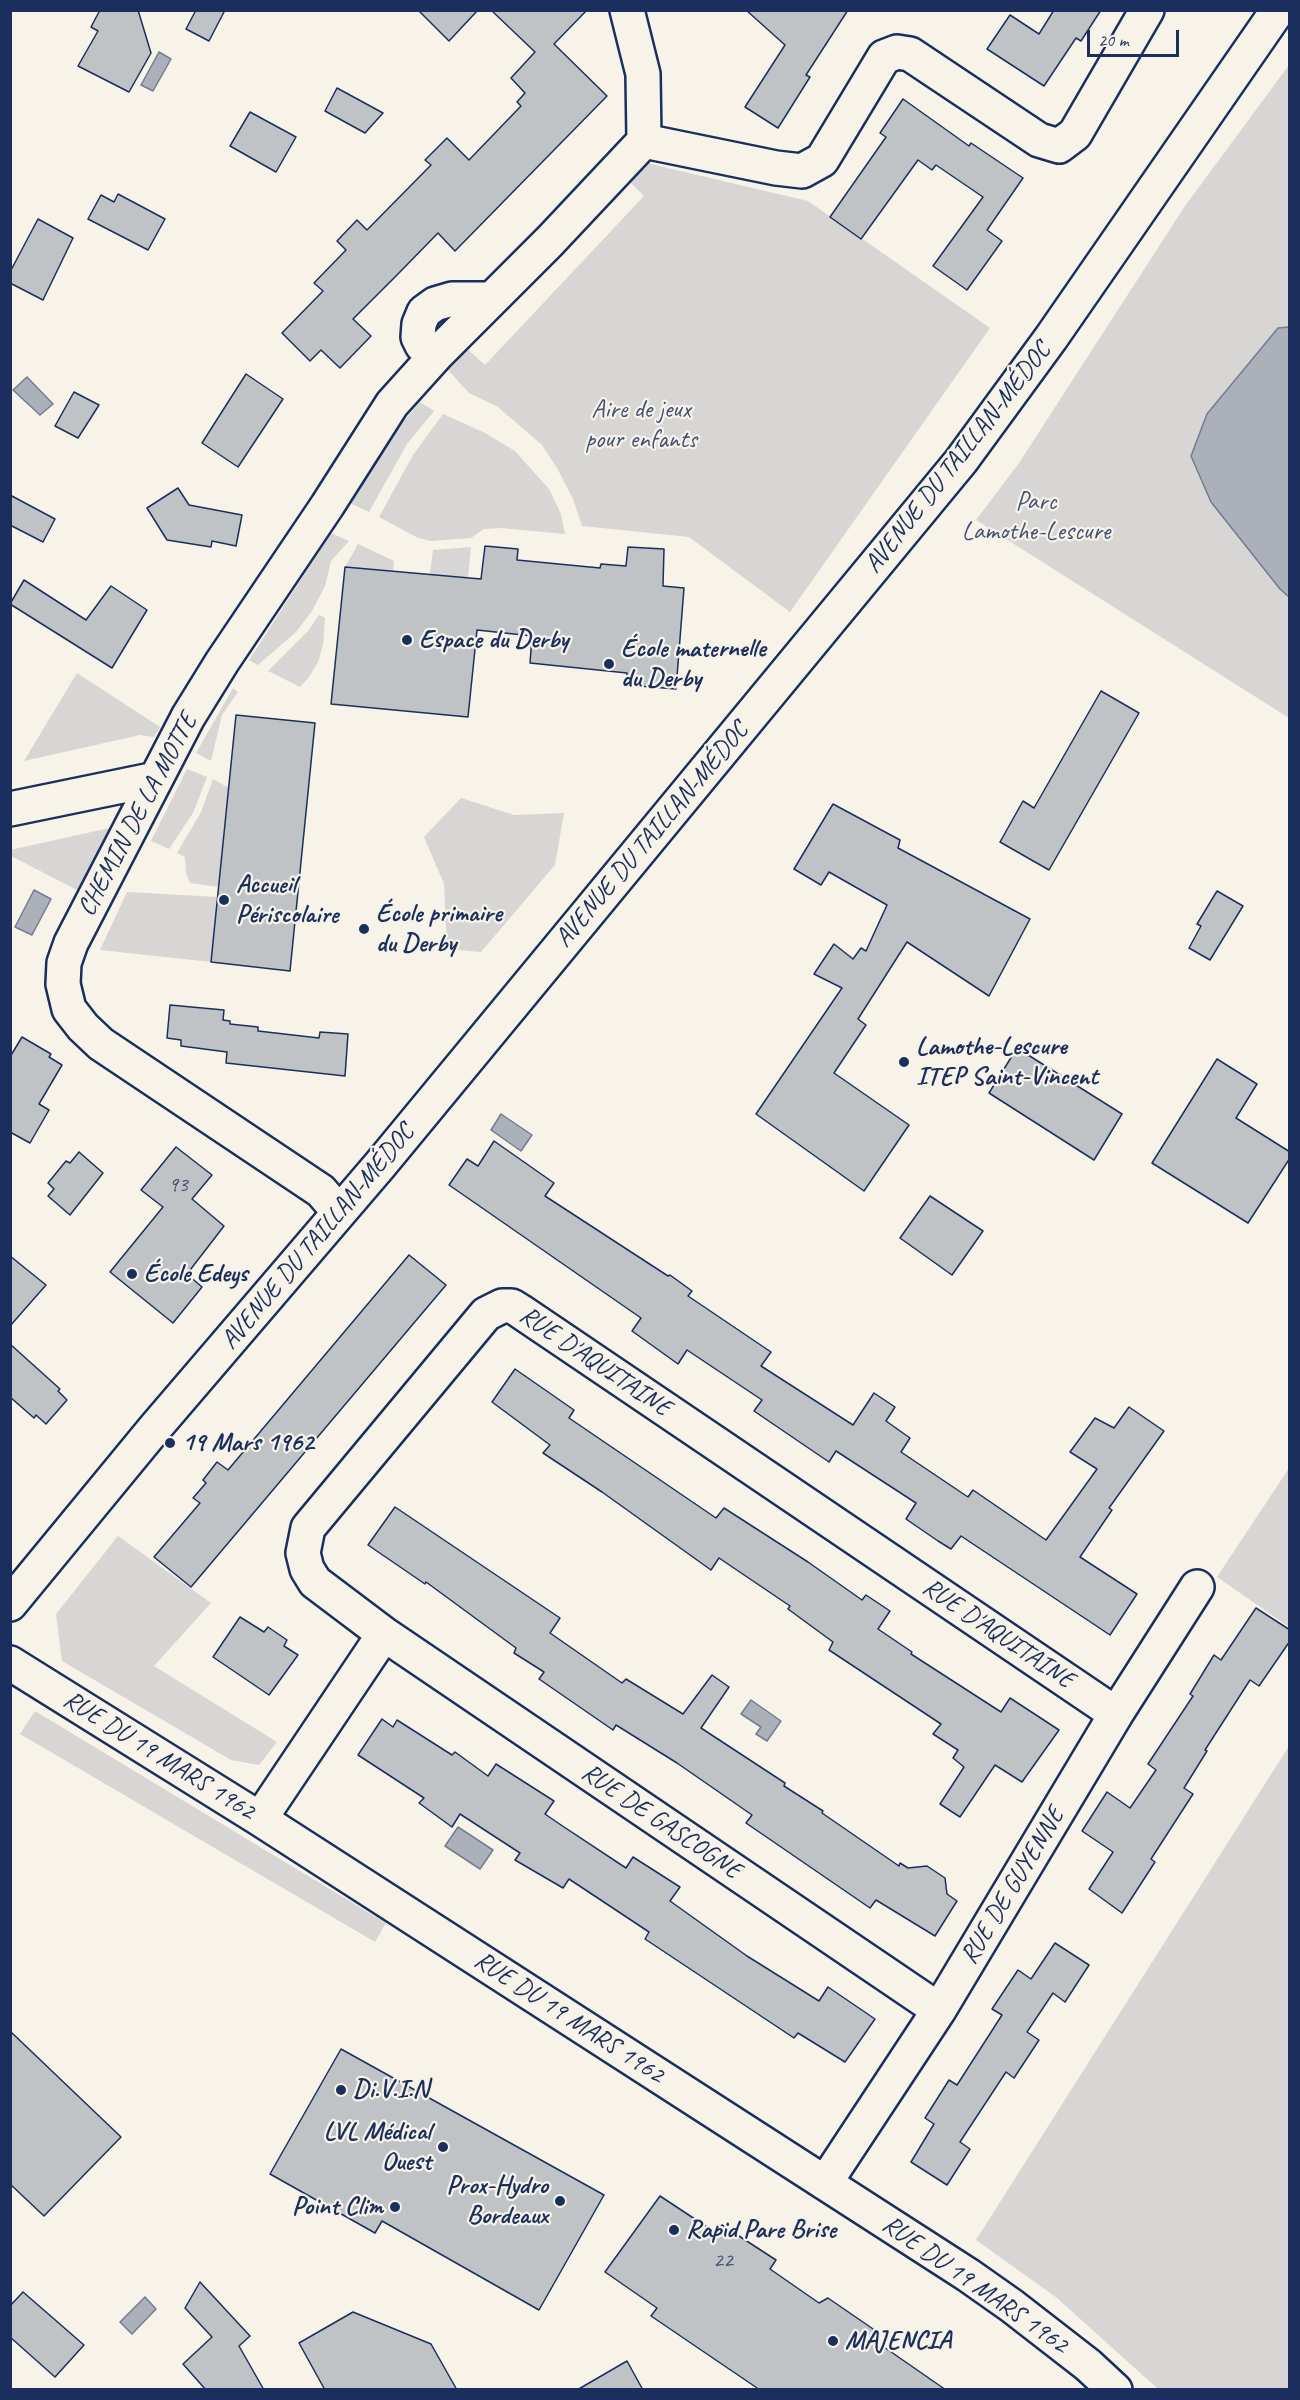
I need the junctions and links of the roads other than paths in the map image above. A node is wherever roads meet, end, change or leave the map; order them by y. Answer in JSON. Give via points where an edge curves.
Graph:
{"nodes":[{"id":1,"x":627,"y":10,"type":"edge"},
{"id":2,"x":1147,"y":10,"type":"edge"},
{"id":3,"x":1278,"y":10,"type":"edge"},
{"id":4,"x":644,"y":141,"type":"junction"},
{"id":5,"x":156,"y":779,"type":"junction"},
{"id":6,"x":10,"y":809,"type":"edge"},
{"id":7,"x":339,"y":1212,"type":"junction"},
{"id":8,"x":1197,"y":1587,"type":"dead end"},
{"id":9,"x":10,"y":1604,"type":"edge"},
{"id":10,"x":384,"y":1634,"type":"junction"},
{"id":11,"x":10,"y":1663,"type":"edge"},
{"id":12,"x":1116,"y":1714,"type":"junction"},
{"id":13,"x":260,"y":1819,"type":"junction"},
{"id":14,"x":939,"y":2010,"type":"junction"},
{"id":15,"x":825,"y":2184,"type":"junction"},
{"id":16,"x":1115,"y":2390,"type":"edge"}],
"edges":[{"from":1,"to":4,"type":"street","via":[[643,74]]},
{"from":2,"to":4,"type":"street","via":[[1075,134],[1059,146],[1039,140],[910,54],[897,52],[884,57],[822,160],[802,171]]},
{"from":3,"to":7,"type":"street","name":"AVENUE DU TAILLAN-MÉDOC","via":[[981,436]]},
{"from":4,"to":5,"type":"street","name":"CHEMIN DE LA MOTTE","via":[[492,299],[452,299],[424,312],[418,324],[418,338],[430,352],[438,353],[392,404],[222,662]]},
{"from":5,"to":6,"type":"street"},
{"from":5,"to":7,"type":"street","name":"CHEMIN DE LA MOTTE","via":[[71,943],[64,963],[63,984],[69,1009],[101,1044],[321,1191]]},
{"from":7,"to":9,"type":"street","name":"AVENUE DU TAILLAN-MÉDOC"},
{"from":8,"to":12,"type":"street","name":"RUE DE GUYENNE"},
{"from":10,"to":12,"type":"street","name":"RUE D'AQUITAINE","via":[[315,1582],[303,1553],[308,1528],[486,1314],[512,1306]]},
{"from":10,"to":13,"type":"street"},
{"from":10,"to":14,"type":"street","name":"RUE DE GASCOGNE"},
{"from":11,"to":13,"type":"street","name":"RUE DU 19 MARS 1962"},
{"from":12,"to":14,"type":"street","name":"RUE DE GUYENNE"},
{"from":13,"to":15,"type":"street","name":"RUE DU 19 MARS 1962"},
{"from":14,"to":15,"type":"street","name":"RUE DE GUYENNE"},
{"from":15,"to":16,"type":"street","name":"RUE DU 19 MARS 1962","via":[[1012,2306]]}]}
